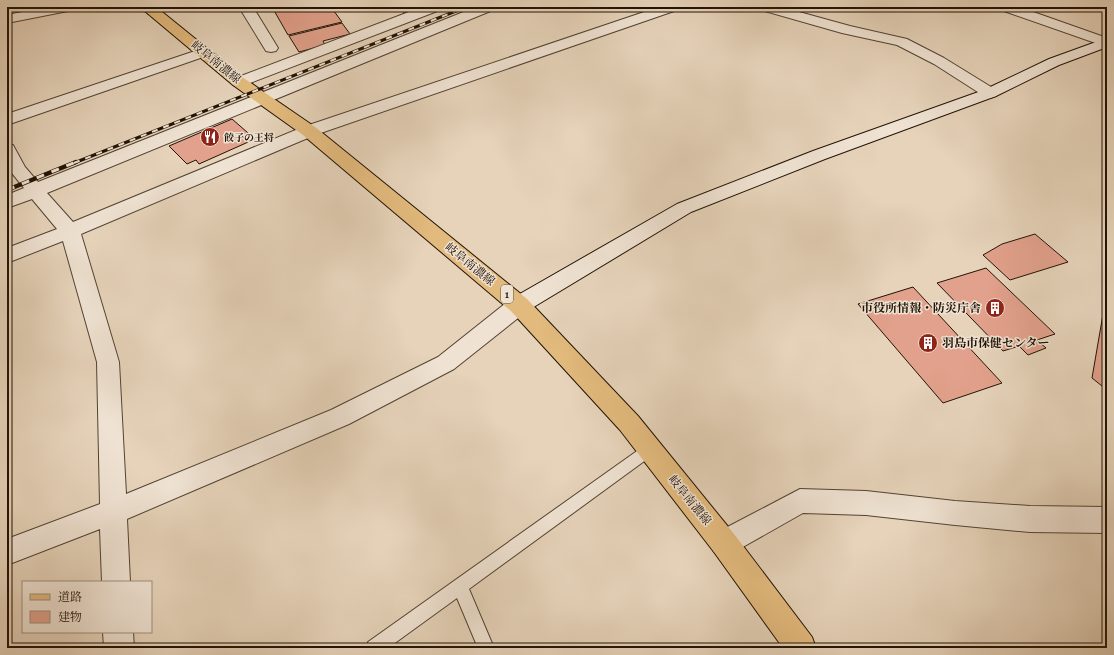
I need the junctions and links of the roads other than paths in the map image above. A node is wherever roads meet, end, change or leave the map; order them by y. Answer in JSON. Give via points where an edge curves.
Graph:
{"nodes":[{"id":1,"x":68,"y":7,"type":"edge"},
{"id":2,"x":147,"y":7,"type":"edge"},
{"id":3,"x":246,"y":7,"type":"edge"},
{"id":4,"x":435,"y":7,"type":"edge"},
{"id":5,"x":488,"y":7,"type":"edge"},
{"id":6,"x":672,"y":7,"type":"edge"},
{"id":7,"x":766,"y":7,"type":"edge"},
{"id":8,"x":1006,"y":7,"type":"edge"},
{"id":9,"x":7,"y":19,"type":"edge"},
{"id":10,"x":1106,"y":43,"type":"edge"},
{"id":11,"x":271,"y":48,"type":"dead end"},
{"id":12,"x":204,"y":52,"type":"junction"},
{"id":13,"x":239,"y":82,"type":"junction"},
{"id":14,"x":990,"y":93,"type":"junction"},
{"id":15,"x":262,"y":98,"type":"junction"},
{"id":16,"x":7,"y":120,"type":"edge"},
{"id":17,"x":309,"y":131,"type":"junction"},
{"id":18,"x":7,"y":149,"type":"edge"},
{"id":19,"x":12,"y":171,"type":"edge"},
{"id":20,"x":34,"y":190,"type":"junction"},
{"id":21,"x":7,"y":202,"type":"edge"},
{"id":22,"x":70,"y":231,"type":"junction"},
{"id":23,"x":7,"y":256,"type":"edge"},
{"id":24,"x":520,"y":305,"type":"junction"},
{"id":25,"x":649,"y":450,"type":"junction"},
{"id":26,"x":113,"y":512,"type":"junction"},
{"id":27,"x":1107,"y":520,"type":"edge"},
{"id":28,"x":724,"y":543,"type":"junction"},
{"id":29,"x":7,"y":552,"type":"edge"},
{"id":30,"x":116,"y":581,"type":"edge"},
{"id":31,"x":460,"y":586,"type":"junction"},
{"id":32,"x":118,"y":633,"type":"edge"},
{"id":33,"x":119,"y":648,"type":"edge"},
{"id":34,"x":374,"y":648,"type":"edge"},
{"id":35,"x":486,"y":648,"type":"edge"},
{"id":36,"x":801,"y":648,"type":"edge"}],
"edges":[{"from":1,"to":9,"type":"street"},
{"from":2,"to":12,"type":"main road","name":"岐阜南濃線","number":"1"},
{"from":3,"to":11,"type":"street"},
{"from":4,"to":13,"type":"street"},
{"from":5,"to":15,"type":"street"},
{"from":6,"to":17,"type":"street"},
{"from":7,"to":14,"type":"street","via":[[847,30],[902,42],[939,61]]},
{"from":8,"to":10,"type":"street"},
{"from":10,"to":14,"type":"street","via":[[1054,62]]},
{"from":12,"to":13,"type":"main road","name":"岐阜南濃線","number":"1"},
{"from":12,"to":16,"type":"street"},
{"from":13,"to":15,"type":"main road","name":"岐阜南濃線","number":"1"},
{"from":14,"to":24,"type":"street","via":[[819,155],[684,208]]},
{"from":15,"to":17,"type":"main road","name":"岐阜南濃線","number":"1"},
{"from":15,"to":20,"type":"street"},
{"from":17,"to":22,"type":"street"},
{"from":17,"to":24,"type":"main road","name":"岐阜南濃線","number":"1"},
{"from":18,"to":19,"type":"street"},
{"from":19,"to":20,"type":"street"},
{"from":20,"to":21,"type":"street"},
{"from":20,"to":22,"type":"street"},
{"from":22,"to":23,"type":"street"},
{"from":22,"to":26,"type":"street","via":[[108,362]]},
{"from":24,"to":25,"type":"main road","name":"岐阜南濃線","number":"1","via":[[629,423]]},
{"from":24,"to":26,"type":"street","via":[[446,363],[340,416]]},
{"from":25,"to":28,"type":"main road","name":"岐阜南濃線","number":"1"},
{"from":25,"to":31,"type":"lane"},
{"from":26,"to":29,"type":"street"},
{"from":26,"to":30,"type":"street"},
{"from":27,"to":28,"type":"street","via":[[1030,519],[866,503],[800,501]]},
{"from":28,"to":36,"type":"main road","name":"岐阜南濃線","number":"1"},
{"from":31,"to":34,"type":"lane"},
{"from":31,"to":35,"type":"lane"},
{"from":32,"to":33,"type":"street"}]}
